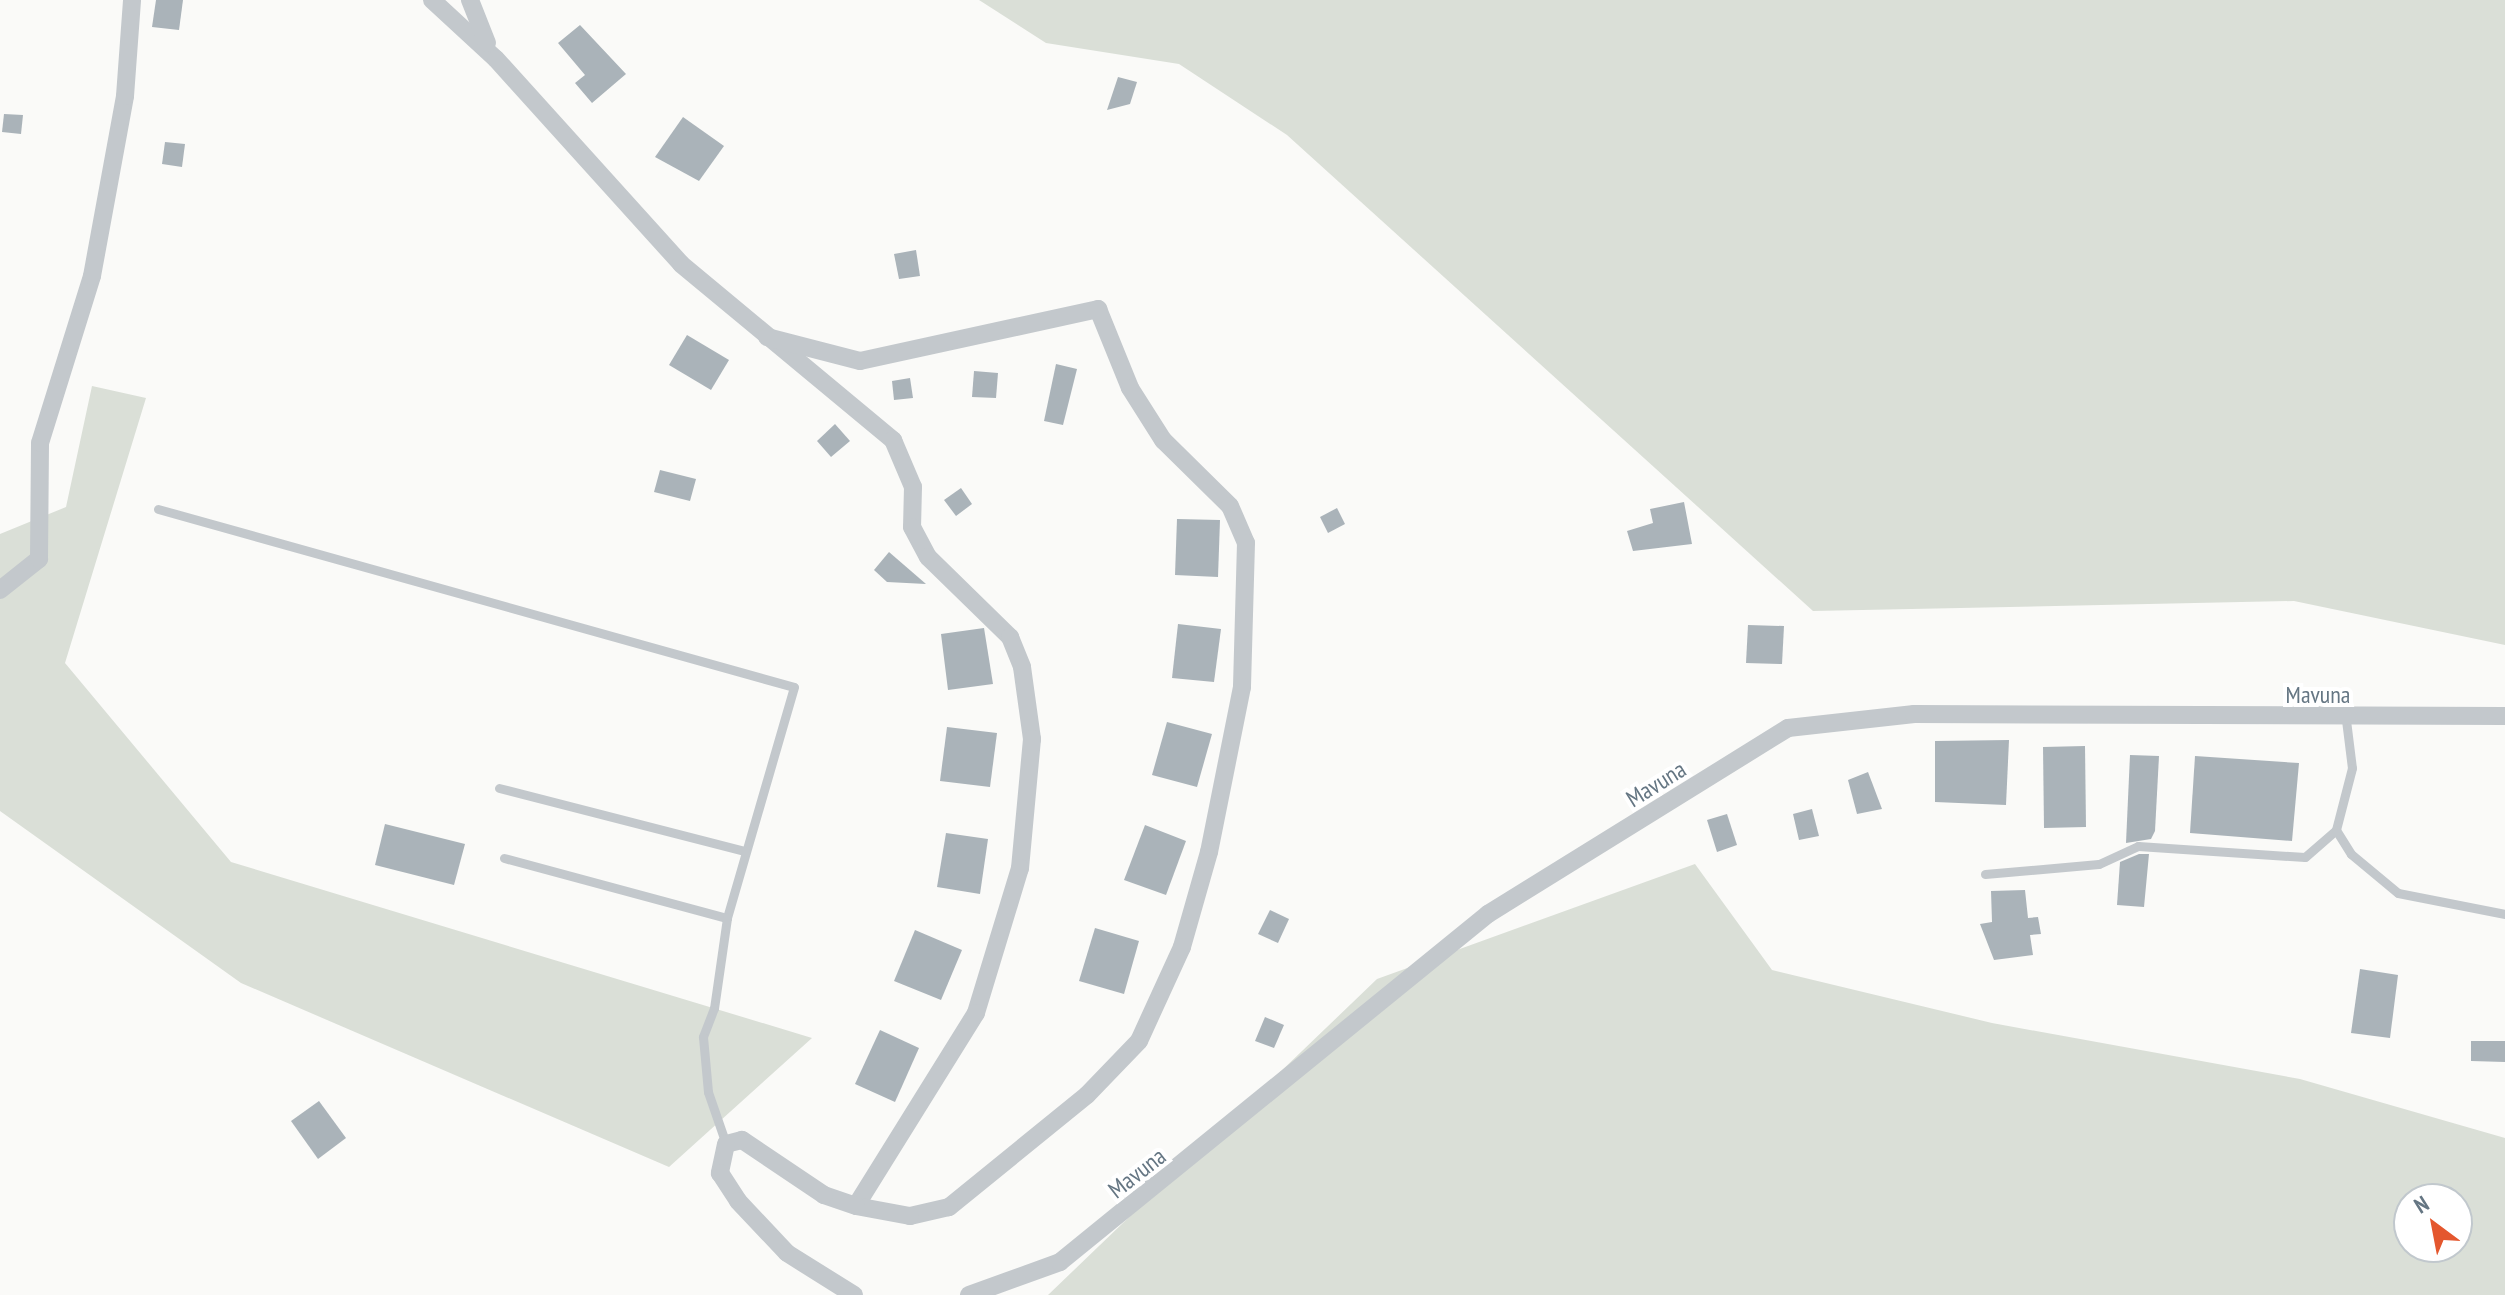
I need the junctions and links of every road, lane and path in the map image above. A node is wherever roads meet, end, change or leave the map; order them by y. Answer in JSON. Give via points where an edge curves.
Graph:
{"nodes":[{"id":1,"x":132,"y":0,"type":"edge"},
{"id":2,"x":432,"y":0,"type":"edge"},
{"id":3,"x":470,"y":0,"type":"edge"},
{"id":4,"x":496,"y":59,"type":"junction"},
{"id":5,"x":767,"y":337,"type":"junction"},
{"id":6,"x":158,"y":509,"type":"dead end"},
{"id":7,"x":0,"y":590,"type":"edge"},
{"id":8,"x":2505,"y":716,"type":"edge"},
{"id":9,"x":2346,"y":720,"type":"junction"},
{"id":10,"x":499,"y":788,"type":"dead end"},
{"id":11,"x":2336,"y":830,"type":"junction"},
{"id":12,"x":745,"y":851,"type":"junction"},
{"id":13,"x":504,"y":858,"type":"dead end"},
{"id":14,"x":1985,"y":874,"type":"dead end"},
{"id":15,"x":2505,"y":914,"type":"edge"},
{"id":16,"x":727,"y":918,"type":"junction"},
{"id":17,"x":726,"y":1144,"type":"junction"},
{"id":18,"x":856,"y":1206,"type":"junction"},
{"id":19,"x":854,"y":1295,"type":"edge"},
{"id":20,"x":969,"y":1295,"type":"edge"}],
"edges":[{"from":1,"to":7,"type":"street","via":[[125,96],[92,276],[41,438],[39,559]]},
{"from":2,"to":4,"type":"street"},
{"from":3,"to":4,"type":"street"},
{"from":4,"to":5,"type":"street","via":[[681,264]]},
{"from":5,"to":18,"type":"street","via":[[893,440],[913,487],[912,527],[928,557],[1010,637],[1022,667],[1032,739],[1020,868],[976,1013]]},
{"from":5,"to":18,"type":"street","via":[[860,361],[1102,310],[1130,388],[1163,440],[1230,506],[1246,543],[1242,687],[1209,852],[1182,947],[1139,1041],[1065,1114],[949,1207],[910,1216]]},
{"from":6,"to":12,"type":"lane","via":[[794,687]]},
{"from":8,"to":9,"type":"street","name":"Mavuna"},
{"from":9,"to":11,"type":"lane","via":[[2352,768]]},
{"from":9,"to":20,"type":"street","name":"Mavuna","via":[[1914,714],[1788,728],[1488,914],[1060,1262]]},
{"from":10,"to":12,"type":"lane"},
{"from":11,"to":14,"type":"lane","via":[[2305,857],[2138,846],[2099,864]]},
{"from":11,"to":15,"type":"lane","via":[[2351,854],[2398,893]]},
{"from":12,"to":16,"type":"lane"},
{"from":13,"to":16,"type":"lane"},
{"from":16,"to":17,"type":"lane","via":[[714,1008],[703,1037],[708,1092]]},
{"from":17,"to":18,"type":"street","via":[[742,1140],[824,1195]]},
{"from":17,"to":19,"type":"street","via":[[720,1173],[738,1201],[787,1253]]}]}
